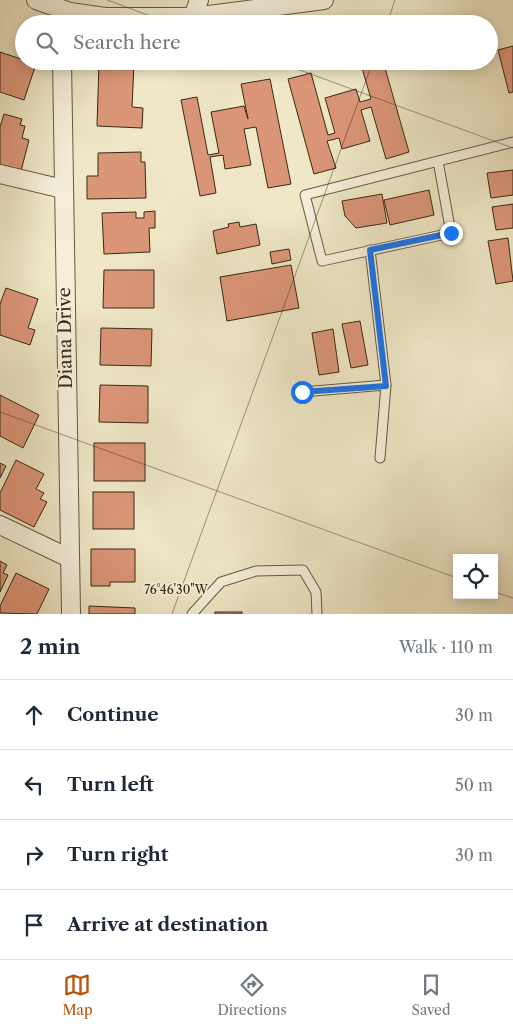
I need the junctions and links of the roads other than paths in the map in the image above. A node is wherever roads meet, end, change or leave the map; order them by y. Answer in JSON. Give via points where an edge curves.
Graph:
{"nodes":[{"id":1,"x":36,"y":0,"type":"edge"},
{"id":2,"x":324,"y":0,"type":"edge"},
{"id":3,"x":196,"y":8,"type":"edge"},
{"id":4,"x":64,"y":15,"type":"edge"},
{"id":5,"x":125,"y":15,"type":"edge"},
{"id":6,"x":62,"y":70,"type":"edge"},
{"id":7,"x":513,"y":142,"type":"edge"},
{"id":8,"x":438,"y":161,"type":"junction"},
{"id":9,"x":0,"y":174,"type":"edge"},
{"id":10,"x":63,"y":189,"type":"junction"},
{"id":11,"x":370,"y":250,"type":"junction"},
{"id":12,"x":386,"y":386,"type":"junction"},
{"id":13,"x":302,"y":392,"type":"dead end"},
{"id":14,"x":380,"y":458,"type":"dead end"},
{"id":15,"x":0,"y":525,"type":"edge"},
{"id":16,"x":69,"y":558,"type":"junction"},
{"id":17,"x":71,"y":614,"type":"edge"},
{"id":18,"x":192,"y":614,"type":"edge"},
{"id":19,"x":317,"y":614,"type":"edge"}],
"edges":[{"from":1,"to":4,"type":"street"},
{"from":2,"to":3,"type":"street"},
{"from":3,"to":5,"type":"street"},
{"from":6,"to":10,"type":"street","name":"Diana Drive"},
{"from":7,"to":8,"type":"lane"},
{"from":8,"to":11,"type":"lane","via":[[451,233]]},
{"from":8,"to":11,"type":"lane","via":[[305,195],[322,261]]},
{"from":9,"to":10,"type":"street"},
{"from":10,"to":16,"type":"street","name":"Diana Drive"},
{"from":11,"to":12,"type":"lane"},
{"from":12,"to":13,"type":"lane"},
{"from":12,"to":14,"type":"lane"},
{"from":15,"to":16,"type":"street"},
{"from":16,"to":17,"type":"street","name":"Diana Drive"},
{"from":18,"to":19,"type":"lane","via":[[222,582],[256,571],[302,570],[316,592]]}]}
